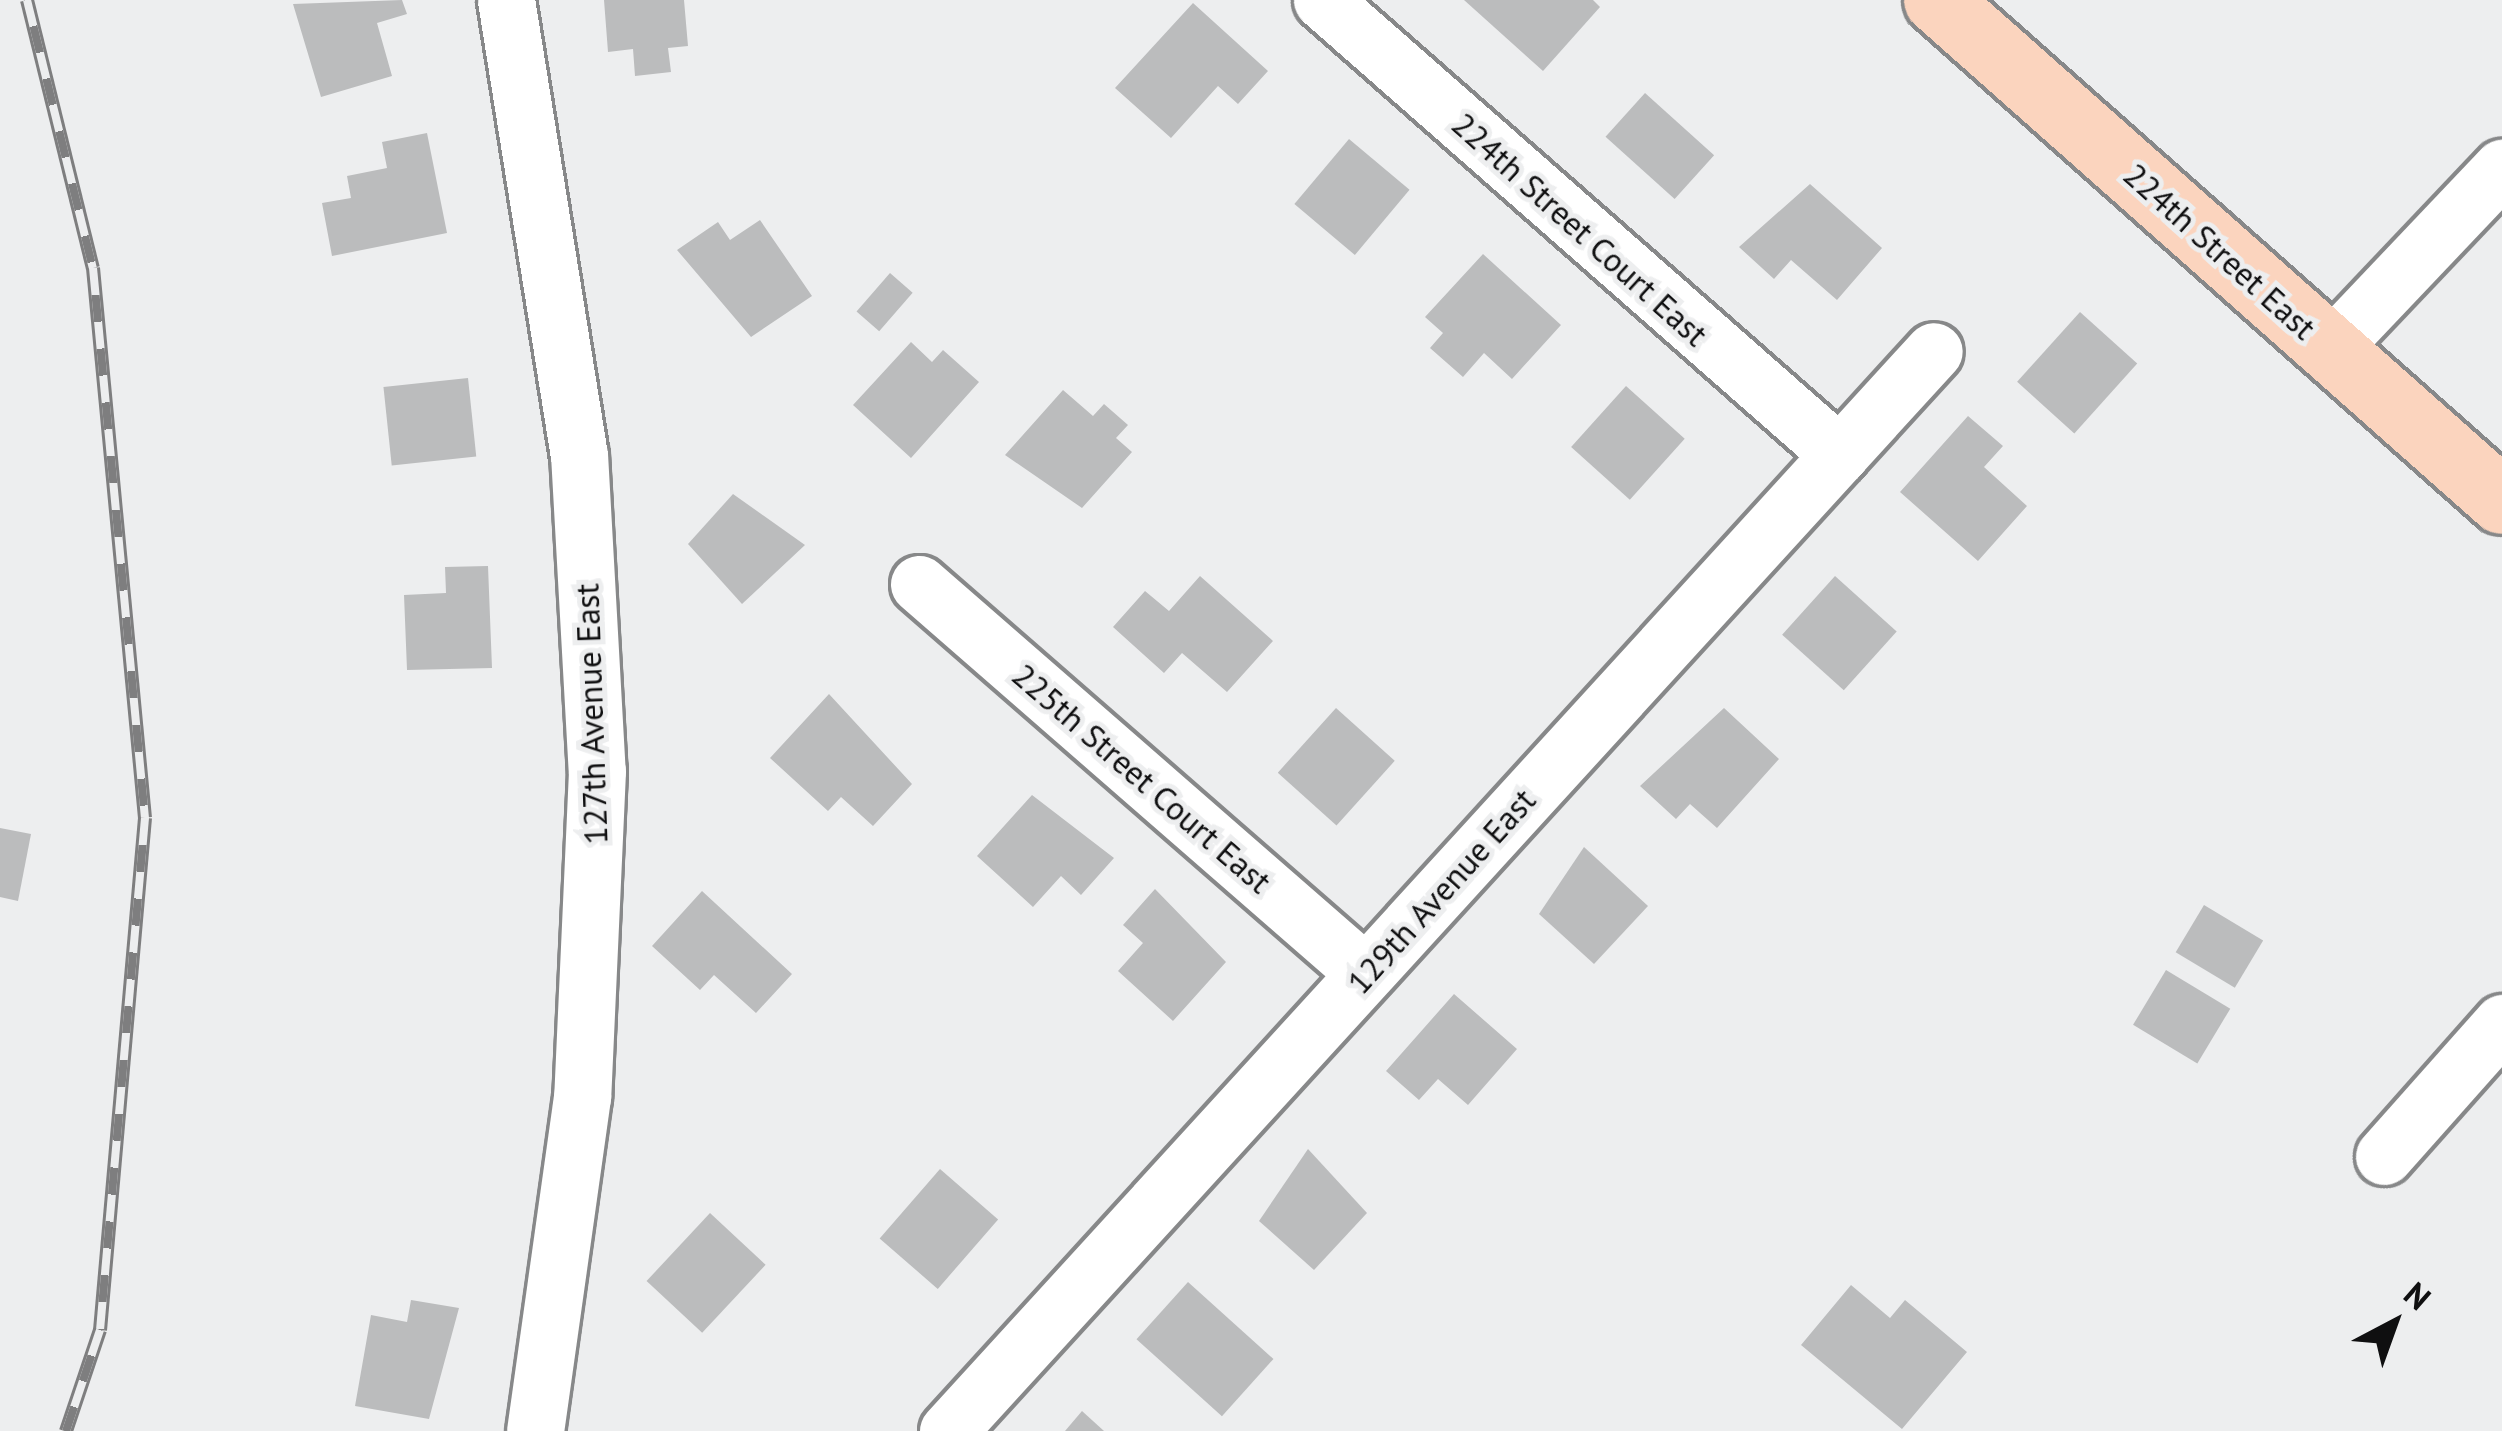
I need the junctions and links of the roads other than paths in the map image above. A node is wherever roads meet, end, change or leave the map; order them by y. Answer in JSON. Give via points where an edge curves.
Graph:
{"nodes":[{"id":1,"x":506,"y":0,"type":"edge"},
{"id":2,"x":1322,"y":0,"type":"edge"},
{"id":3,"x":1937,"y":0,"type":"edge"},
{"id":4,"x":2502,"y":168,"type":"edge"},
{"id":5,"x":2330,"y":349,"type":"junction"},
{"id":6,"x":1934,"y":351,"type":"dead end"},
{"id":7,"x":1840,"y":455,"type":"junction"},
{"id":8,"x":2502,"y":501,"type":"edge"},
{"id":9,"x":919,"y":584,"type":"dead end"},
{"id":10,"x":1365,"y":973,"type":"junction"},
{"id":11,"x":2502,"y":1023,"type":"edge"},
{"id":12,"x":2384,"y":1156,"type":"dead end"},
{"id":13,"x":535,"y":1431,"type":"edge"},
{"id":14,"x":948,"y":1431,"type":"edge"}],
"edges":[{"from":1,"to":13,"type":"street","name":"127th Avenue East","via":[[579,454],[597,771],[582,1097]]},
{"from":2,"to":7,"type":"street","name":"224th Street Court East"},
{"from":3,"to":5,"type":"main road","name":"224th Street East"},
{"from":4,"to":5,"type":"street"},
{"from":5,"to":8,"type":"main road","name":"224th Street East"},
{"from":6,"to":7,"type":"street","name":"129th Avenue East"},
{"from":7,"to":10,"type":"street","name":"129th Avenue East"},
{"from":9,"to":10,"type":"street","name":"225th Street Court East"},
{"from":10,"to":14,"type":"street","name":"129th Avenue East"},
{"from":11,"to":12,"type":"street"}]}
